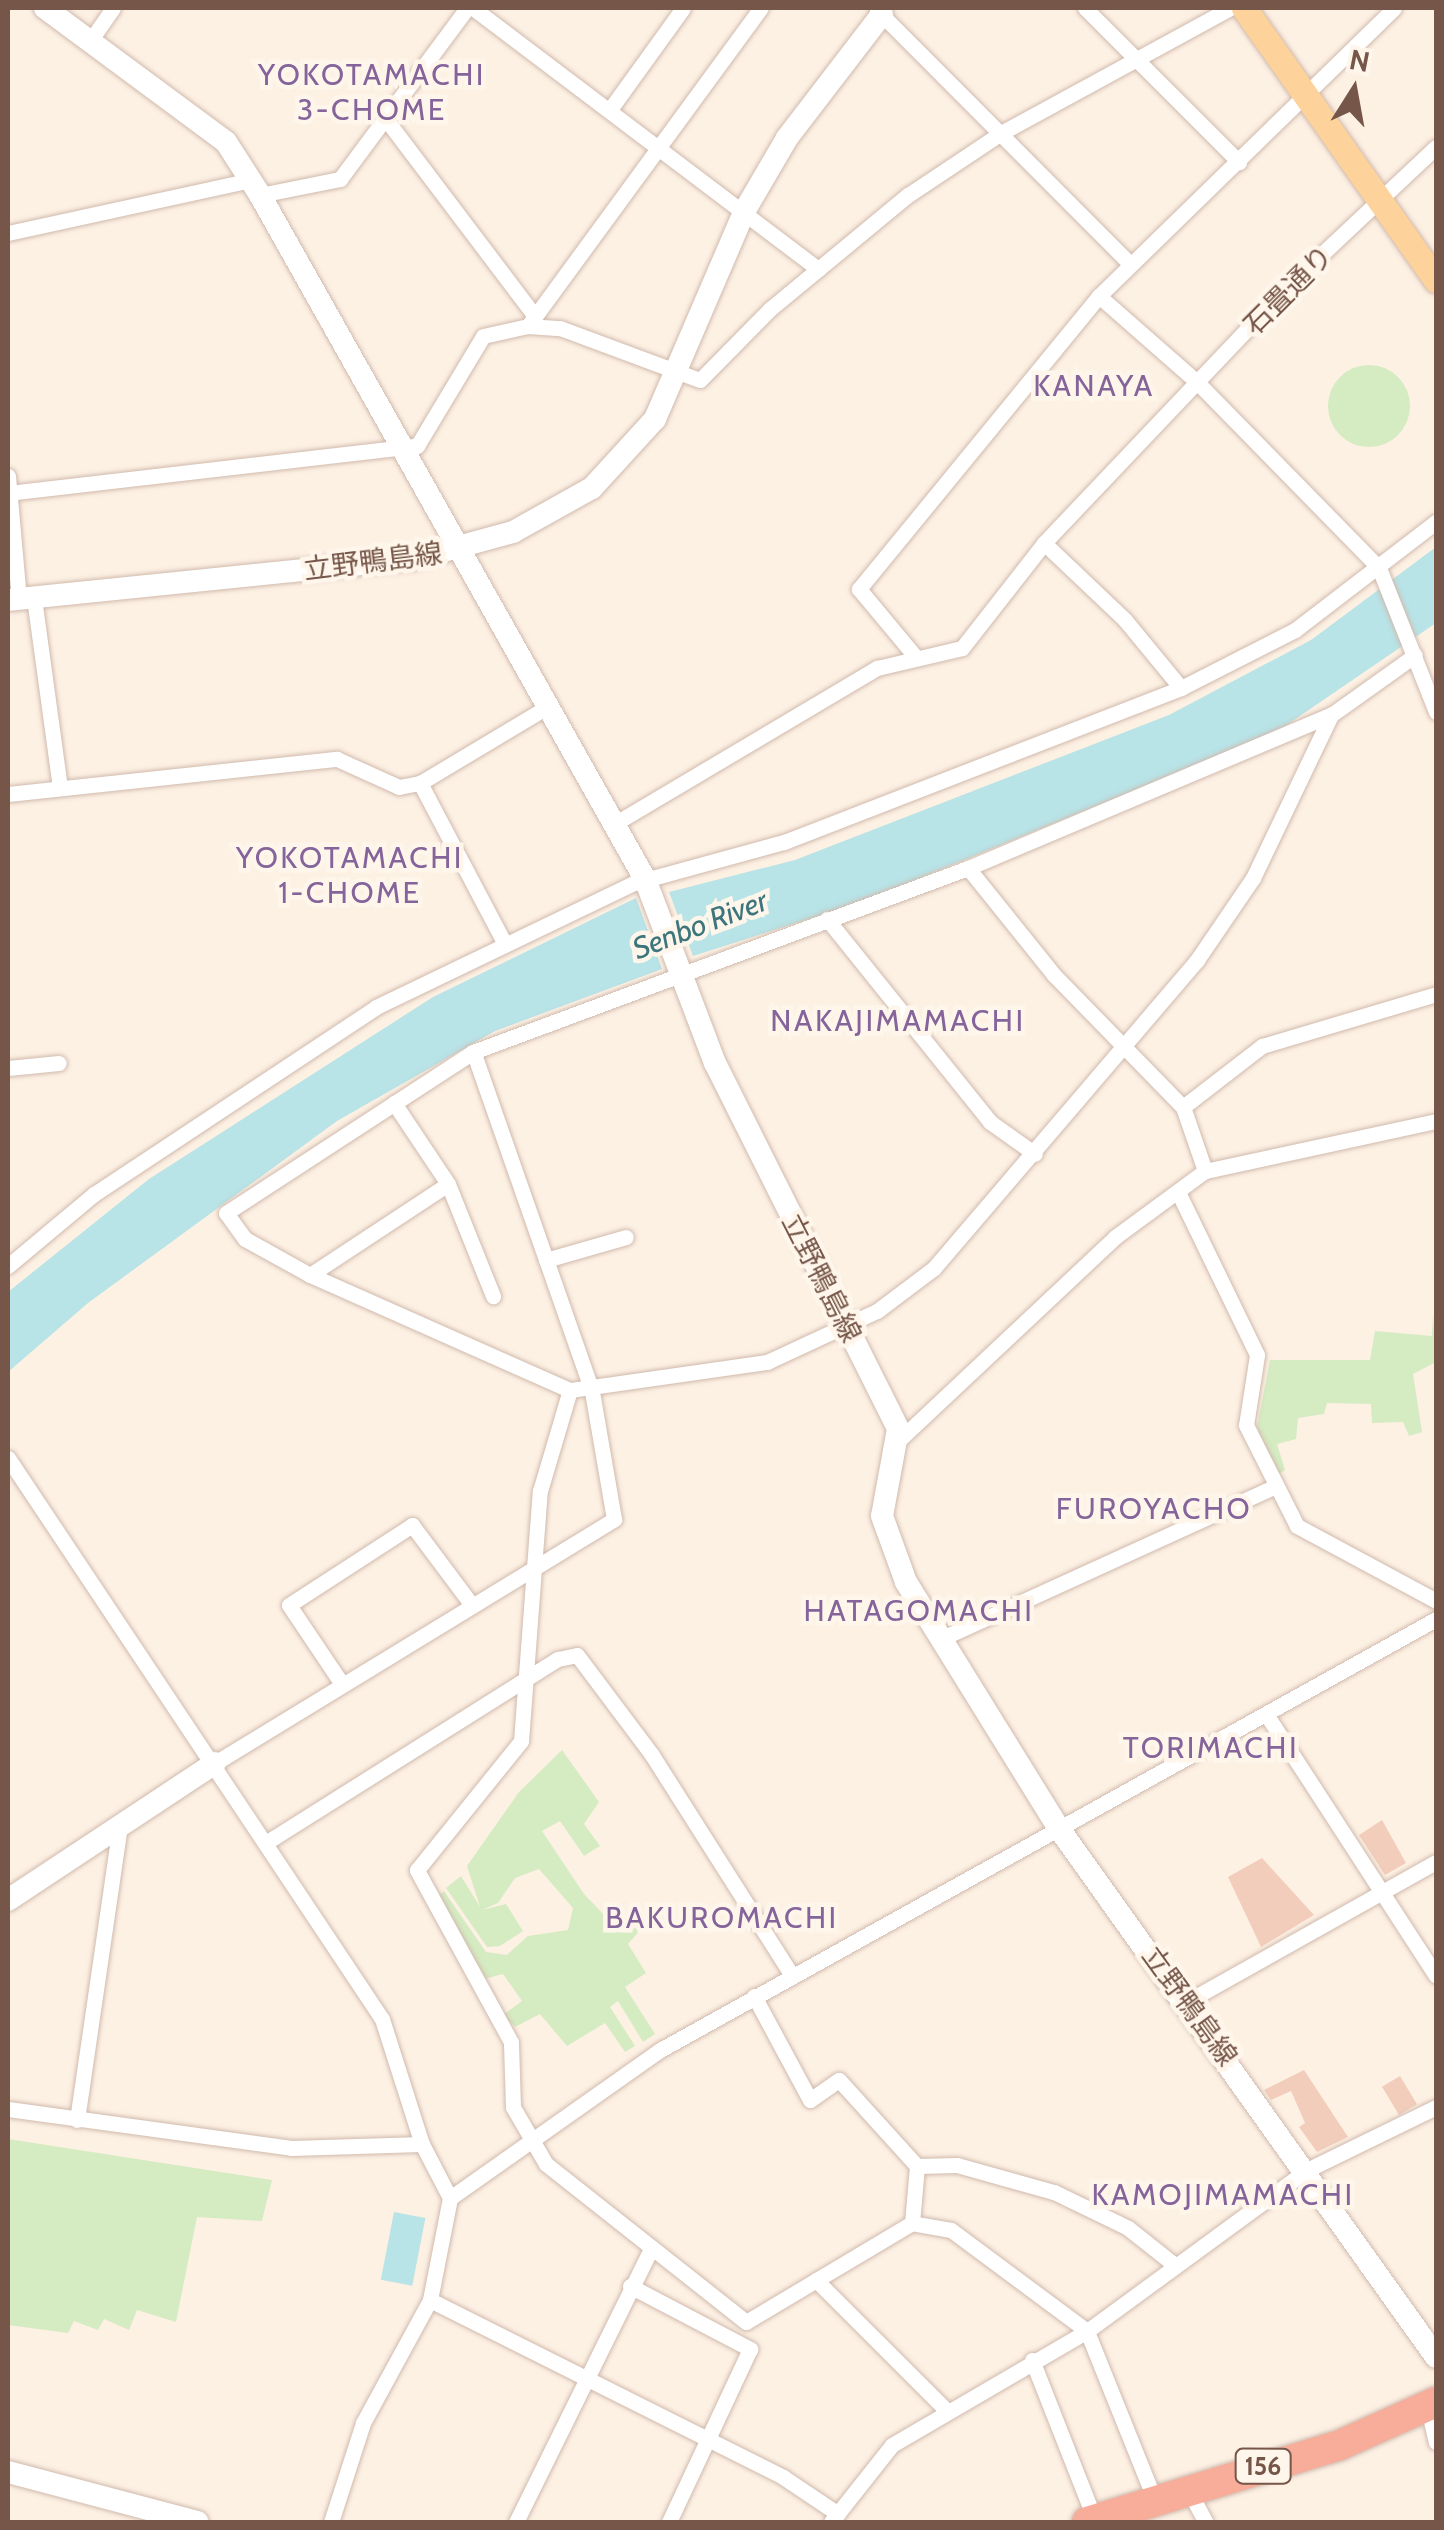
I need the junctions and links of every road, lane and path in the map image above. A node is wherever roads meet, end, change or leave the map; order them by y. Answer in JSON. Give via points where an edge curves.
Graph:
{"nodes":[{"id":1,"x":45,"y":8,"type":"edge"},
{"id":2,"x":113,"y":8,"type":"edge"},
{"id":3,"x":470,"y":8,"type":"edge"},
{"id":4,"x":684,"y":8,"type":"edge"},
{"id":5,"x":762,"y":8,"type":"edge"},
{"id":6,"x":1085,"y":8,"type":"edge"},
{"id":7,"x":1230,"y":8,"type":"edge"},
{"id":8,"x":1244,"y":8,"type":"edge"},
{"id":9,"x":1394,"y":8,"type":"edge"},
{"id":10,"x":881,"y":10,"type":"edge"},
{"id":11,"x":90,"y":40,"type":"junction"},
{"id":12,"x":1132,"y":62,"type":"junction"},
{"id":13,"x":1308,"y":94,"type":"junction"},
{"id":14,"x":611,"y":108,"type":"junction"},
{"id":15,"x":385,"y":118,"type":"junction"},
{"id":16,"x":1001,"y":133,"type":"junction"},
{"id":17,"x":661,"y":146,"type":"junction"},
{"id":18,"x":1436,"y":146,"type":"edge"},
{"id":19,"x":1239,"y":162,"type":"junction"},
{"id":20,"x":256,"y":188,"type":"junction"},
{"id":21,"x":1382,"y":201,"type":"junction"},
{"id":22,"x":745,"y":210,"type":"junction"},
{"id":23,"x":8,"y":233,"type":"edge"},
{"id":24,"x":1130,"y":264,"type":"junction"},
{"id":25,"x":818,"y":269,"type":"junction"},
{"id":26,"x":1436,"y":280,"type":"edge"},
{"id":27,"x":1099,"y":296,"type":"junction"},
{"id":28,"x":531,"y":321,"type":"junction"},
{"id":29,"x":679,"y":369,"type":"junction"},
{"id":30,"x":1198,"y":384,"type":"junction"},
{"id":31,"x":402,"y":450,"type":"junction"},
{"id":32,"x":8,"y":488,"type":"edge"},
{"id":33,"x":1436,"y":522,"type":"edge"},
{"id":34,"x":1044,"y":543,"type":"junction"},
{"id":35,"x":454,"y":549,"type":"junction"},
{"id":36,"x":1381,"y":572,"type":"junction"},
{"id":37,"x":20,"y":599,"type":"edge"},
{"id":38,"x":1414,"y":651,"type":"junction"},
{"id":39,"x":914,"y":655,"type":"junction"},
{"id":40,"x":1181,"y":688,"type":"junction"},
{"id":41,"x":547,"y":707,"type":"junction"},
{"id":42,"x":1436,"y":712,"type":"edge"},
{"id":43,"x":1331,"y":716,"type":"junction"},
{"id":44,"x":420,"y":782,"type":"junction"},
{"id":45,"x":60,"y":787,"type":"junction"},
{"id":46,"x":8,"y":794,"type":"edge"},
{"id":47,"x":614,"y":824,"type":"junction"},
{"id":48,"x":968,"y":868,"type":"junction"},
{"id":49,"x":646,"y":883,"type":"junction"},
{"id":50,"x":827,"y":919,"type":"junction"},
{"id":51,"x":504,"y":942,"type":"junction"},
{"id":52,"x":680,"y":968,"type":"junction"},
{"id":53,"x":1436,"y":994,"type":"edge"},
{"id":54,"x":1126,"y":1048,"type":"junction"},
{"id":55,"x":472,"y":1052,"type":"junction"},
{"id":56,"x":59,"y":1062,"type":"dead end"},
{"id":57,"x":8,"y":1068,"type":"edge"},
{"id":58,"x":394,"y":1102,"type":"junction"},
{"id":59,"x":1183,"y":1107,"type":"junction"},
{"id":60,"x":1436,"y":1121,"type":"edge"},
{"id":61,"x":1035,"y":1154,"type":"junction"},
{"id":62,"x":1205,"y":1171,"type":"junction"},
{"id":63,"x":448,"y":1184,"type":"junction"},
{"id":64,"x":1178,"y":1192,"type":"junction"},
{"id":65,"x":626,"y":1237,"type":"dead end"},
{"id":66,"x":546,"y":1260,"type":"junction"},
{"id":67,"x":8,"y":1266,"type":"edge"},
{"id":68,"x":310,"y":1274,"type":"junction"},
{"id":69,"x":493,"y":1296,"type":"dead end"},
{"id":70,"x":847,"y":1328,"type":"junction"},
{"id":71,"x":570,"y":1390,"type":"junction"},
{"id":72,"x":592,"y":1391,"type":"junction"},
{"id":73,"x":898,"y":1441,"type":"junction"},
{"id":74,"x":8,"y":1458,"type":"edge"},
{"id":75,"x":1273,"y":1487,"type":"junction"},
{"id":76,"x":538,"y":1563,"type":"junction"},
{"id":77,"x":1436,"y":1601,"type":"edge"},
{"id":78,"x":471,"y":1604,"type":"junction"},
{"id":79,"x":1436,"y":1619,"type":"edge"},
{"id":80,"x":938,"y":1640,"type":"junction"},
{"id":81,"x":527,"y":1683,"type":"junction"},
{"id":82,"x":342,"y":1684,"type":"junction"},
{"id":83,"x":1266,"y":1714,"type":"junction"},
{"id":84,"x":215,"y":1763,"type":"junction"},
{"id":85,"x":120,"y":1826,"type":"junction"},
{"id":86,"x":1060,"y":1830,"type":"junction"},
{"id":87,"x":267,"y":1842,"type":"junction"},
{"id":88,"x":1436,"y":1862,"type":"edge"},
{"id":89,"x":1379,"y":1891,"type":"junction"},
{"id":90,"x":8,"y":1900,"type":"edge"},
{"id":91,"x":792,"y":1976,"type":"junction"},
{"id":92,"x":1436,"y":1976,"type":"edge"},
{"id":93,"x":754,"y":1996,"type":"junction"},
{"id":94,"x":1188,"y":2002,"type":"junction"},
{"id":95,"x":1436,"y":2107,"type":"edge"},
{"id":96,"x":8,"y":2109,"type":"edge"},
{"id":97,"x":76,"y":2120,"type":"junction"},
{"id":98,"x":528,"y":2140,"type":"junction"},
{"id":99,"x":422,"y":2144,"type":"junction"},
{"id":100,"x":917,"y":2166,"type":"junction"},
{"id":101,"x":1307,"y":2170,"type":"junction"},
{"id":102,"x":450,"y":2198,"type":"junction"},
{"id":103,"x":912,"y":2223,"type":"junction"},
{"id":104,"x":651,"y":2249,"type":"junction"},
{"id":105,"x":1176,"y":2266,"type":"junction"},
{"id":106,"x":816,"y":2280,"type":"junction"},
{"id":107,"x":630,"y":2286,"type":"junction"},
{"id":108,"x":430,"y":2300,"type":"junction"},
{"id":109,"x":1086,"y":2331,"type":"junction"},
{"id":110,"x":1436,"y":2357,"type":"edge"},
{"id":111,"x":1032,"y":2360,"type":"junction"},
{"id":112,"x":583,"y":2378,"type":"junction"},
{"id":113,"x":1432,"y":2405,"type":"edge"},
{"id":114,"x":946,"y":2410,"type":"junction"},
{"id":115,"x":708,"y":2440,"type":"junction"},
{"id":116,"x":1436,"y":2442,"type":"edge"},
{"id":117,"x":8,"y":2472,"type":"edge"},
{"id":118,"x":1187,"y":2487,"type":"junction"},
{"id":119,"x":1154,"y":2498,"type":"junction"},
{"id":120,"x":834,"y":2518,"type":"edge"},
{"id":121,"x":1090,"y":2519,"type":"edge"},
{"id":122,"x":197,"y":2522,"type":"edge"},
{"id":123,"x":331,"y":2522,"type":"edge"},
{"id":124,"x":516,"y":2522,"type":"edge"},
{"id":125,"x":668,"y":2522,"type":"edge"},
{"id":126,"x":1206,"y":2522,"type":"edge"}],
"edges":[{"from":1,"to":11,"type":"main road"},
{"from":2,"to":11,"type":"street"},
{"from":3,"to":14,"type":"street"},
{"from":3,"to":15,"type":"street"},
{"from":4,"to":14,"type":"street"},
{"from":5,"to":17,"type":"street"},
{"from":6,"to":12,"type":"street"},
{"from":7,"to":12,"type":"street"},
{"from":8,"to":13,"type":"main road"},
{"from":9,"to":13,"type":"street"},
{"from":10,"to":16,"type":"street"},
{"from":10,"to":22,"type":"main road"},
{"from":11,"to":20,"type":"main road","via":[[226,142]]},
{"from":12,"to":16,"type":"street"},
{"from":12,"to":19,"type":"street"},
{"from":13,"to":19,"type":"street"},
{"from":13,"to":21,"type":"main road"},
{"from":14,"to":17,"type":"street"},
{"from":15,"to":20,"type":"street","via":[[340,179]]},
{"from":15,"to":28,"type":"street"},
{"from":16,"to":24,"type":"street"},
{"from":16,"to":25,"type":"street"},
{"from":17,"to":22,"type":"street"},
{"from":17,"to":28,"type":"street"},
{"from":18,"to":21,"type":"street","name":"石畳通り"},
{"from":19,"to":24,"type":"street"},
{"from":20,"to":23,"type":"street"},
{"from":20,"to":31,"type":"main road"},
{"from":21,"to":26,"type":"main road"},
{"from":21,"to":30,"type":"street","name":"石畳通り","via":[[1290,284]]},
{"from":22,"to":25,"type":"street"},
{"from":22,"to":29,"type":"main road"},
{"from":24,"to":27,"type":"street"},
{"from":25,"to":29,"type":"street","via":[[700,380]]},
{"from":27,"to":30,"type":"street"},
{"from":27,"to":39,"type":"street","via":[[859,589]]},
{"from":28,"to":29,"type":"street"},
{"from":28,"to":31,"type":"street","via":[[483,336],[416,446]]},
{"from":29,"to":35,"type":"main road","via":[[655,419],[592,488],[513,532]]},
{"from":30,"to":34,"type":"street","name":"石畳通り"},
{"from":30,"to":36,"type":"street"},
{"from":31,"to":32,"type":"street"},
{"from":31,"to":35,"type":"main road"},
{"from":32,"to":37,"type":"street"},
{"from":33,"to":36,"type":"street"},
{"from":34,"to":39,"type":"street","name":"石畳通り","via":[[962,648],[942,658]]},
{"from":34,"to":40,"type":"street","via":[[1126,620]]},
{"from":35,"to":37,"type":"main road","name":"立野鴨島線"},
{"from":35,"to":41,"type":"main road","name":"立野鴨島線"},
{"from":36,"to":38,"type":"street"},
{"from":36,"to":40,"type":"street","via":[[1295,630]]},
{"from":37,"to":45,"type":"street"},
{"from":38,"to":42,"type":"street"},
{"from":38,"to":43,"type":"street"},
{"from":39,"to":47,"type":"street","name":"石畳通り","via":[[877,668]]},
{"from":40,"to":49,"type":"street","via":[[802,836]]},
{"from":41,"to":44,"type":"street"},
{"from":41,"to":47,"type":"main road","name":"立野鴨島線"},
{"from":43,"to":48,"type":"street"},
{"from":43,"to":54,"type":"street","via":[[1253,878]]},
{"from":44,"to":45,"type":"street","via":[[400,786],[337,759]]},
{"from":44,"to":51,"type":"street"},
{"from":45,"to":46,"type":"street"},
{"from":47,"to":49,"type":"main road","name":"立野鴨島線"},
{"from":48,"to":50,"type":"street"},
{"from":48,"to":54,"type":"street"},
{"from":49,"to":51,"type":"street"},
{"from":49,"to":52,"type":"main road","name":"立野鴨島線"},
{"from":50,"to":52,"type":"street"},
{"from":50,"to":61,"type":"street","via":[[990,1122]]},
{"from":51,"to":67,"type":"street","via":[[376,1007],[94,1194]]},
{"from":52,"to":55,"type":"street"},
{"from":52,"to":70,"type":"main road","name":"立野鴨島線","via":[[716,1063]]},
{"from":53,"to":59,"type":"street","via":[[1262,1046]]},
{"from":54,"to":59,"type":"street"},
{"from":54,"to":61,"type":"street"},
{"from":55,"to":58,"type":"street"},
{"from":55,"to":66,"type":"street"},
{"from":56,"to":57,"type":"street"},
{"from":58,"to":63,"type":"street"},
{"from":58,"to":68,"type":"street","via":[[226,1214],[245,1239]]},
{"from":59,"to":62,"type":"street"},
{"from":60,"to":62,"type":"street"},
{"from":61,"to":70,"type":"street","via":[[934,1268]]},
{"from":62,"to":64,"type":"street"},
{"from":63,"to":68,"type":"street"},
{"from":63,"to":69,"type":"street"},
{"from":64,"to":73,"type":"street","via":[[1115,1236]]},
{"from":64,"to":75,"type":"street","via":[[1257,1354],[1246,1425]]},
{"from":65,"to":66,"type":"street"},
{"from":66,"to":72,"type":"street"},
{"from":68,"to":71,"type":"street"},
{"from":70,"to":72,"type":"street","via":[[767,1362]]},
{"from":70,"to":73,"type":"main road","name":"立野鴨島線"},
{"from":71,"to":72,"type":"street"},
{"from":71,"to":76,"type":"street","via":[[544,1461]]},
{"from":72,"to":76,"type":"street","via":[[614,1519]]},
{"from":73,"to":80,"type":"main road","name":"立野鴨島線","via":[[882,1516],[886,1543]]},
{"from":74,"to":84,"type":"street"},
{"from":75,"to":77,"type":"street","via":[[1297,1526]]},
{"from":75,"to":80,"type":"street"},
{"from":76,"to":78,"type":"street"},
{"from":76,"to":81,"type":"street"},
{"from":78,"to":82,"type":"street"},
{"from":78,"to":82,"type":"street","via":[[412,1525],[289,1605]]},
{"from":79,"to":83,"type":"street"},
{"from":80,"to":86,"type":"main road","name":"立野鴨島線"},
{"from":81,"to":87,"type":"street"},
{"from":81,"to":91,"type":"street","via":[[558,1658],[578,1655],[592,1669]]},
{"from":81,"to":98,"type":"street","via":[[521,1741],[417,1870],[510,2042],[514,2107]]},
{"from":82,"to":84,"type":"street"},
{"from":83,"to":86,"type":"street"},
{"from":83,"to":89,"type":"street"},
{"from":84,"to":85,"type":"main road"},
{"from":84,"to":87,"type":"street"},
{"from":85,"to":90,"type":"main road"},
{"from":85,"to":97,"type":"street"},
{"from":86,"to":91,"type":"street"},
{"from":86,"to":94,"type":"main road","name":"立野鴨島線"},
{"from":87,"to":99,"type":"street","via":[[382,2019]]},
{"from":88,"to":89,"type":"street"},
{"from":89,"to":92,"type":"street"},
{"from":89,"to":94,"type":"street"},
{"from":91,"to":93,"type":"street"},
{"from":93,"to":98,"type":"street"},
{"from":93,"to":100,"type":"street","via":[[810,2100],[840,2080]]},
{"from":94,"to":101,"type":"main road","name":"立野鴨島線"},
{"from":95,"to":101,"type":"street"},
{"from":96,"to":97,"type":"street"},
{"from":97,"to":99,"type":"street","via":[[330,2151]]},
{"from":98,"to":102,"type":"street"},
{"from":98,"to":104,"type":"street","via":[[546,2164]]},
{"from":99,"to":102,"type":"street"},
{"from":100,"to":103,"type":"street"},
{"from":100,"to":105,"type":"street","via":[[957,2165],[1054,2192],[1128,2228]]},
{"from":101,"to":105,"type":"street"},
{"from":101,"to":110,"type":"main road","name":"立野鴨島線"},
{"from":102,"to":108,"type":"street"},
{"from":103,"to":106,"type":"street"},
{"from":103,"to":109,"type":"street","via":[[952,2230]]},
{"from":104,"to":106,"type":"street","via":[[746,2322]]},
{"from":104,"to":107,"type":"street"},
{"from":105,"to":109,"type":"street"},
{"from":106,"to":114,"type":"street"},
{"from":107,"to":112,"type":"street"},
{"from":107,"to":115,"type":"street","via":[[750,2349]]},
{"from":108,"to":112,"type":"street"},
{"from":108,"to":123,"type":"street","via":[[363,2422]]},
{"from":109,"to":111,"type":"street"},
{"from":109,"to":119,"type":"street"},
{"from":111,"to":114,"type":"street"},
{"from":111,"to":121,"type":"street"},
{"from":112,"to":115,"type":"street"},
{"from":112,"to":124,"type":"street"},
{"from":113,"to":116,"type":"street"},
{"from":113,"to":118,"type":"highway","number":"156","via":[[1340,2445]]},
{"from":114,"to":120,"type":"street","via":[[892,2445]]},
{"from":115,"to":120,"type":"street"},
{"from":115,"to":125,"type":"street"},
{"from":117,"to":122,"type":"main road"},
{"from":118,"to":119,"type":"highway","number":"156"},
{"from":118,"to":126,"type":"street"},
{"from":119,"to":121,"type":"highway","number":"156"}]}
